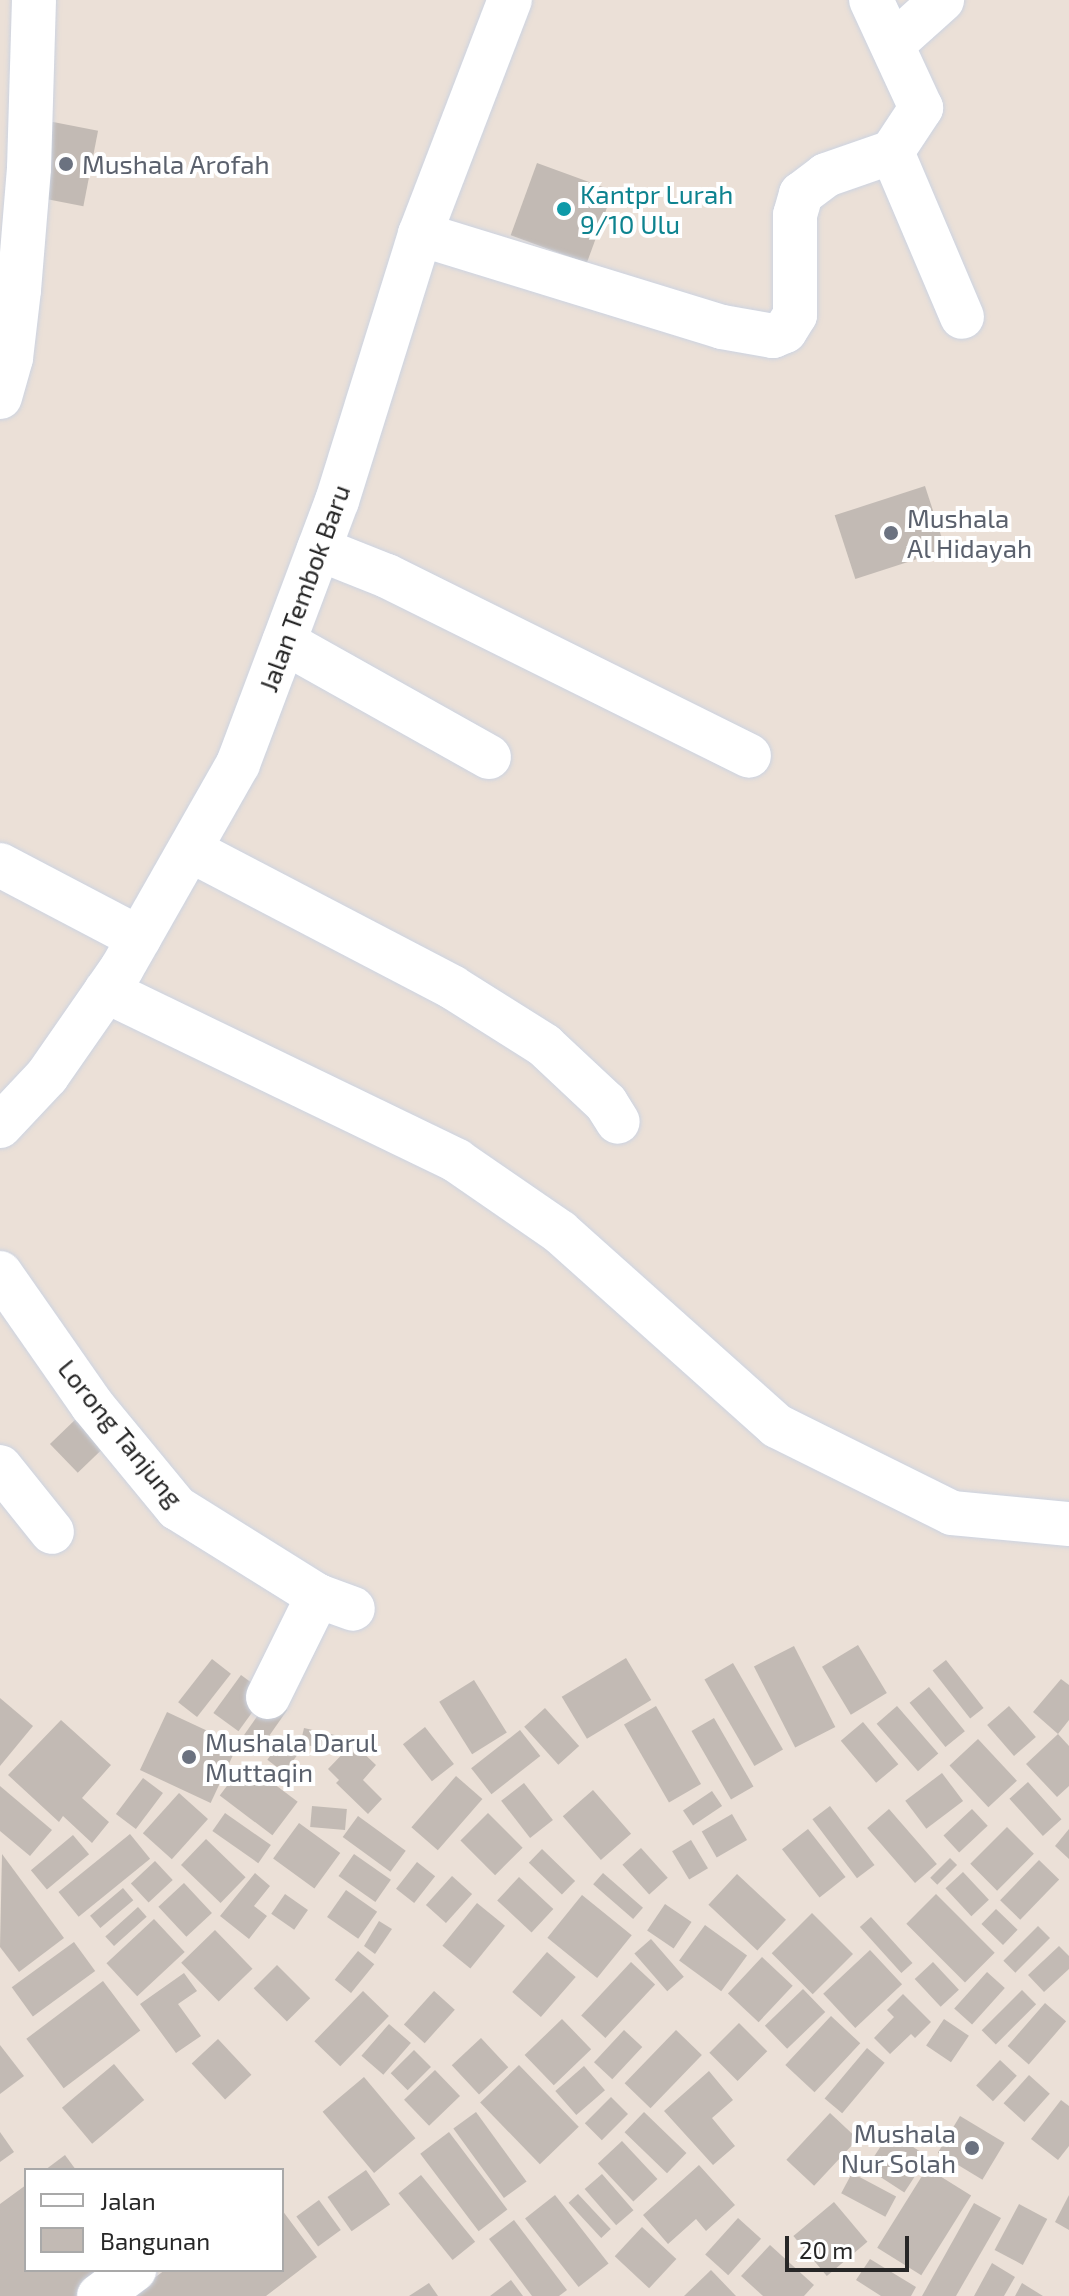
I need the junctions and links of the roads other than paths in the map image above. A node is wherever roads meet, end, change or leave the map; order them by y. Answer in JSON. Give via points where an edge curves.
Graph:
{"nodes":[{"id":1,"x":34,"y":0,"type":"edge"},
{"id":2,"x":510,"y":0,"type":"edge"},
{"id":3,"x":871,"y":0,"type":"edge"},
{"id":4,"x":942,"y":0,"type":"edge"},
{"id":5,"x":893,"y":44,"type":"junction"},
{"id":6,"x":892,"y":152,"type":"junction"},
{"id":7,"x":431,"y":238,"type":"junction"},
{"id":8,"x":962,"y":317,"type":"dead end"},
{"id":9,"x":0,"y":397,"type":"edge"},
{"id":10,"x":333,"y":554,"type":"junction"},
{"id":11,"x":284,"y":642,"type":"junction"},
{"id":12,"x":749,"y":756,"type":"dead end"},
{"id":13,"x":489,"y":757,"type":"dead end"},
{"id":14,"x":190,"y":850,"type":"junction"},
{"id":15,"x":0,"y":865,"type":"edge"},
{"id":16,"x":139,"y":938,"type":"junction"},
{"id":17,"x":106,"y":991,"type":"junction"},
{"id":18,"x":618,"y":1122,"type":"dead end"},
{"id":19,"x":0,"y":1126,"type":"edge"},
{"id":20,"x":0,"y":1273,"type":"edge"},
{"id":21,"x":0,"y":1467,"type":"edge"},
{"id":22,"x":1069,"y":1524,"type":"edge"},
{"id":23,"x":52,"y":1532,"type":"dead end"},
{"id":24,"x":268,"y":1697,"type":"dead end"},
{"id":25,"x":131,"y":2272,"type":"edge"},
{"id":26,"x":99,"y":2296,"type":"edge"}],
"edges":[{"from":1,"to":9,"type":"street","via":[[19,290],[11,358]]},
{"from":2,"to":7,"type":"street","name":"Jalan Tembok Baru"},
{"from":3,"to":5,"type":"street"},
{"from":4,"to":5,"type":"street"},
{"from":5,"to":6,"type":"street","via":[[921,108]]},
{"from":6,"to":7,"type":"street","via":[[826,175],[801,194],[795,215],[795,315],[785,331],[773,336],[722,327]]},
{"from":6,"to":8,"type":"street"},
{"from":7,"to":10,"type":"street","name":"Jalan Tembok Baru"},
{"from":10,"to":11,"type":"street","name":"Jalan Tembok Baru"},
{"from":10,"to":12,"type":"street"},
{"from":11,"to":13,"type":"street"},
{"from":11,"to":14,"type":"street","name":"Jalan Tembok Baru","via":[[238,764]]},
{"from":14,"to":16,"type":"street","name":"Jalan Tembok Baru"},
{"from":14,"to":18,"type":"street","via":[[452,987],[531,1037],[606,1103]]},
{"from":15,"to":16,"type":"street"},
{"from":16,"to":17,"type":"street","name":"Jalan Tembok Baru"},
{"from":17,"to":19,"type":"street","name":"Jalan Tembok Baru","via":[[47,1076]]},
{"from":17,"to":22,"type":"street","via":[[457,1161],[560,1232],[777,1426],[952,1513]]},
{"from":20,"to":24,"type":"street","name":"Lorong Tanjung","via":[[92,1405],[177,1508],[336,1602]]},
{"from":21,"to":23,"type":"street"},
{"from":25,"to":26,"type":"street"}]}
